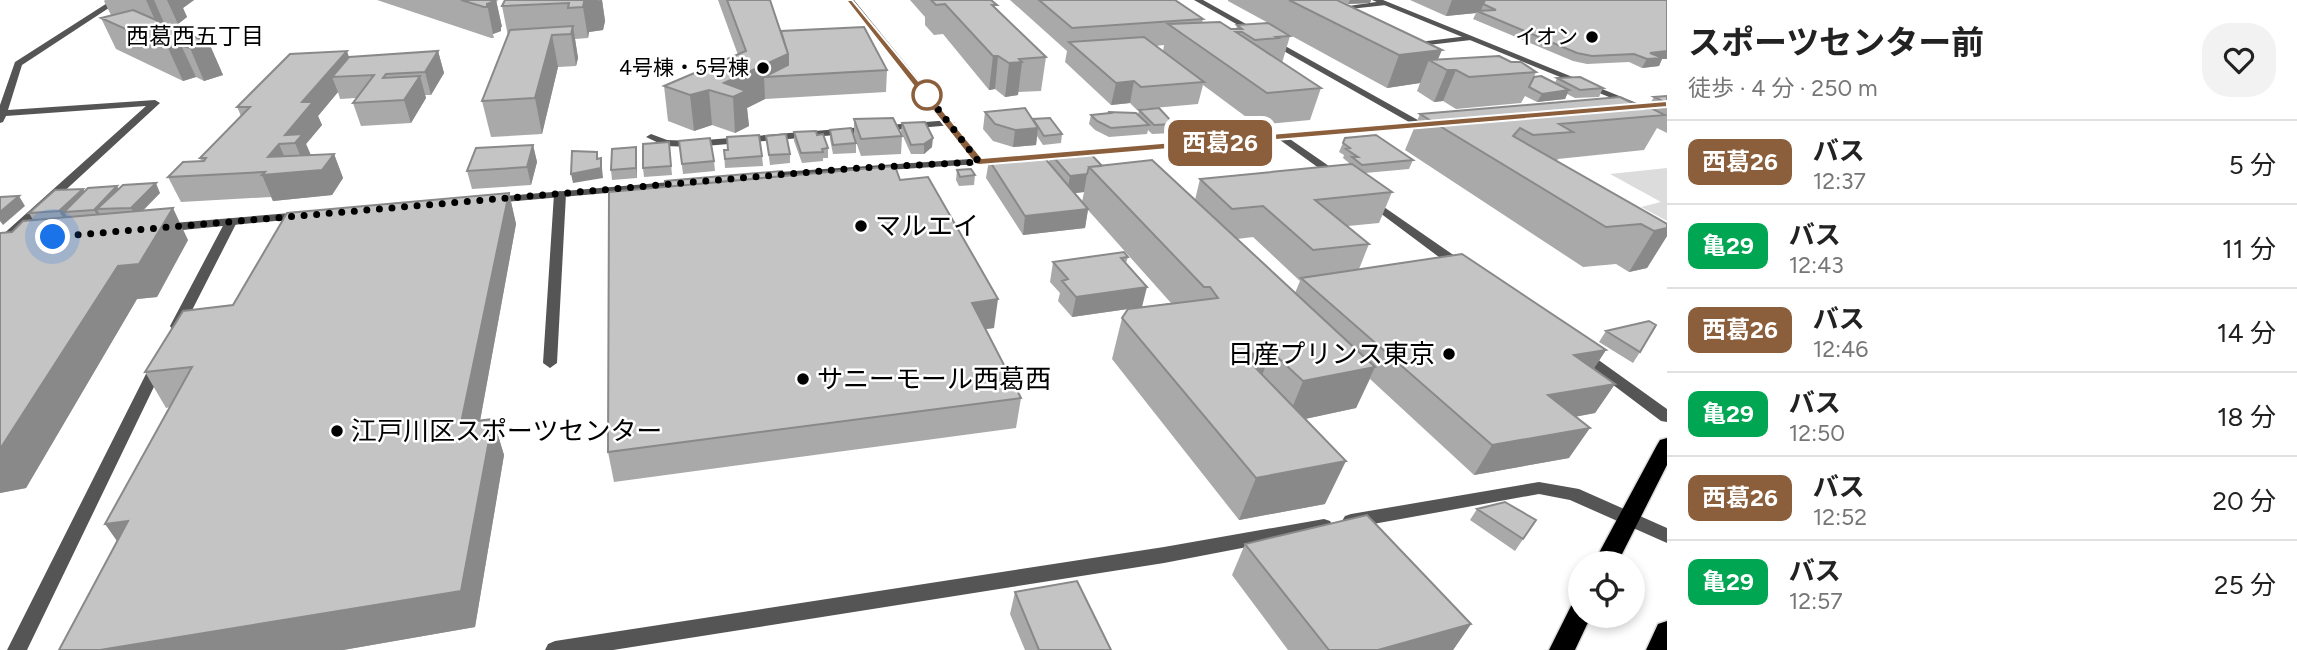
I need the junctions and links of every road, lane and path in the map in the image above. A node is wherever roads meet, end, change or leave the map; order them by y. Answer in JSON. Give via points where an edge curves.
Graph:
{"nodes":[{"id":1,"x":117,"y":0,"type":"edge"},
{"id":2,"x":849,"y":0,"type":"edge"},
{"id":3,"x":1198,"y":0,"type":"edge"},
{"id":4,"x":1379,"y":2,"type":"edge"},
{"id":5,"x":1354,"y":19,"type":"edge"},
{"id":6,"x":1468,"y":38,"type":"junction"},
{"id":7,"x":1398,"y":40,"type":"edge"},
{"id":8,"x":1409,"y":45,"type":"junction"},
{"id":9,"x":1430,"y":56,"type":"dead end"},
{"id":10,"x":1536,"y":65,"type":"junction"},
{"id":11,"x":1511,"y":67,"type":"edge"},
{"id":12,"x":1667,"y":104,"type":"edge"},
{"id":13,"x":1639,"y":106,"type":"junction"},
{"id":14,"x":1611,"y":108,"type":"edge"},
{"id":15,"x":1,"y":117,"type":"edge"},
{"id":16,"x":1447,"y":122,"type":"edge"},
{"id":17,"x":950,"y":123,"type":"junction"},
{"id":18,"x":1420,"y":124,"type":"junction"},
{"id":19,"x":651,"y":137,"type":"dead end"},
{"id":20,"x":1284,"y":138,"type":"junction"},
{"id":21,"x":979,"y":162,"type":"junction"},
{"id":22,"x":750,"y":178,"type":"edge"},
{"id":23,"x":696,"y":183,"type":"edge"},
{"id":24,"x":560,"y":194,"type":"junction"},
{"id":25,"x":476,"y":201,"type":"edge"},
{"id":26,"x":312,"y":215,"type":"edge"},
{"id":27,"x":231,"y":222,"type":"junction"},
{"id":28,"x":150,"y":229,"type":"edge"},
{"id":29,"x":29,"y":239,"type":"edge"},
{"id":30,"x":1,"y":241,"type":"edge"},
{"id":31,"x":1470,"y":273,"type":"edge"},
{"id":32,"x":1570,"y":345,"type":"edge"},
{"id":33,"x":550,"y":363,"type":"dead end"},
{"id":34,"x":1667,"y":417,"type":"edge"},
{"id":35,"x":1667,"y":444,"type":"edge"},
{"id":36,"x":1628,"y":518,"type":"junction"},
{"id":37,"x":1667,"y":536,"type":"edge"},
{"id":38,"x":1612,"y":551,"type":"edge"},
{"id":39,"x":1573,"y":628,"type":"edge"},
{"id":40,"x":1667,"y":632,"type":"edge"},
{"id":41,"x":17,"y":650,"type":"edge"},
{"id":42,"x":555,"y":650,"type":"edge"},
{"id":43,"x":1562,"y":650,"type":"edge"},
{"id":44,"x":1659,"y":650,"type":"edge"}],
"edges":[{"from":1,"to":15,"type":"street","via":[[18,64]]},
{"from":2,"to":17,"type":"street"},
{"from":3,"to":18,"type":"street"},
{"from":4,"to":5,"type":"street","via":[[1332,9]]},
{"from":4,"to":6,"type":"street"},
{"from":6,"to":8,"type":"street"},
{"from":6,"to":10,"type":"street"},
{"from":7,"to":8,"type":"street"},
{"from":8,"to":9,"type":"street"},
{"from":10,"to":11,"type":"street"},
{"from":10,"to":13,"type":"street"},
{"from":12,"to":13,"type":"street"},
{"from":13,"to":14,"type":"street"},
{"from":15,"to":30,"type":"street","via":[[155,103]]},
{"from":16,"to":18,"type":"street"},
{"from":17,"to":19,"type":"street","via":[[692,144],[665,143]]},
{"from":17,"to":21,"type":"street"},
{"from":18,"to":20,"type":"street"},
{"from":20,"to":21,"type":"street"},
{"from":20,"to":31,"type":"street"},
{"from":21,"to":22,"type":"street"},
{"from":23,"to":24,"type":"street"},
{"from":24,"to":25,"type":"street"},
{"from":24,"to":33,"type":"street"},
{"from":26,"to":27,"type":"street"},
{"from":27,"to":28,"type":"street"},
{"from":27,"to":41,"type":"street"},
{"from":29,"to":30,"type":"street"},
{"from":32,"to":34,"type":"street"},
{"from":35,"to":36,"type":"main road"},
{"from":36,"to":37,"type":"street"},
{"from":36,"to":38,"type":"main road"},
{"from":36,"to":42,"type":"street","via":[[1573,494],[1539,488],[1164,555]]},
{"from":39,"to":43,"type":"main road"},
{"from":40,"to":44,"type":"main road"}]}
